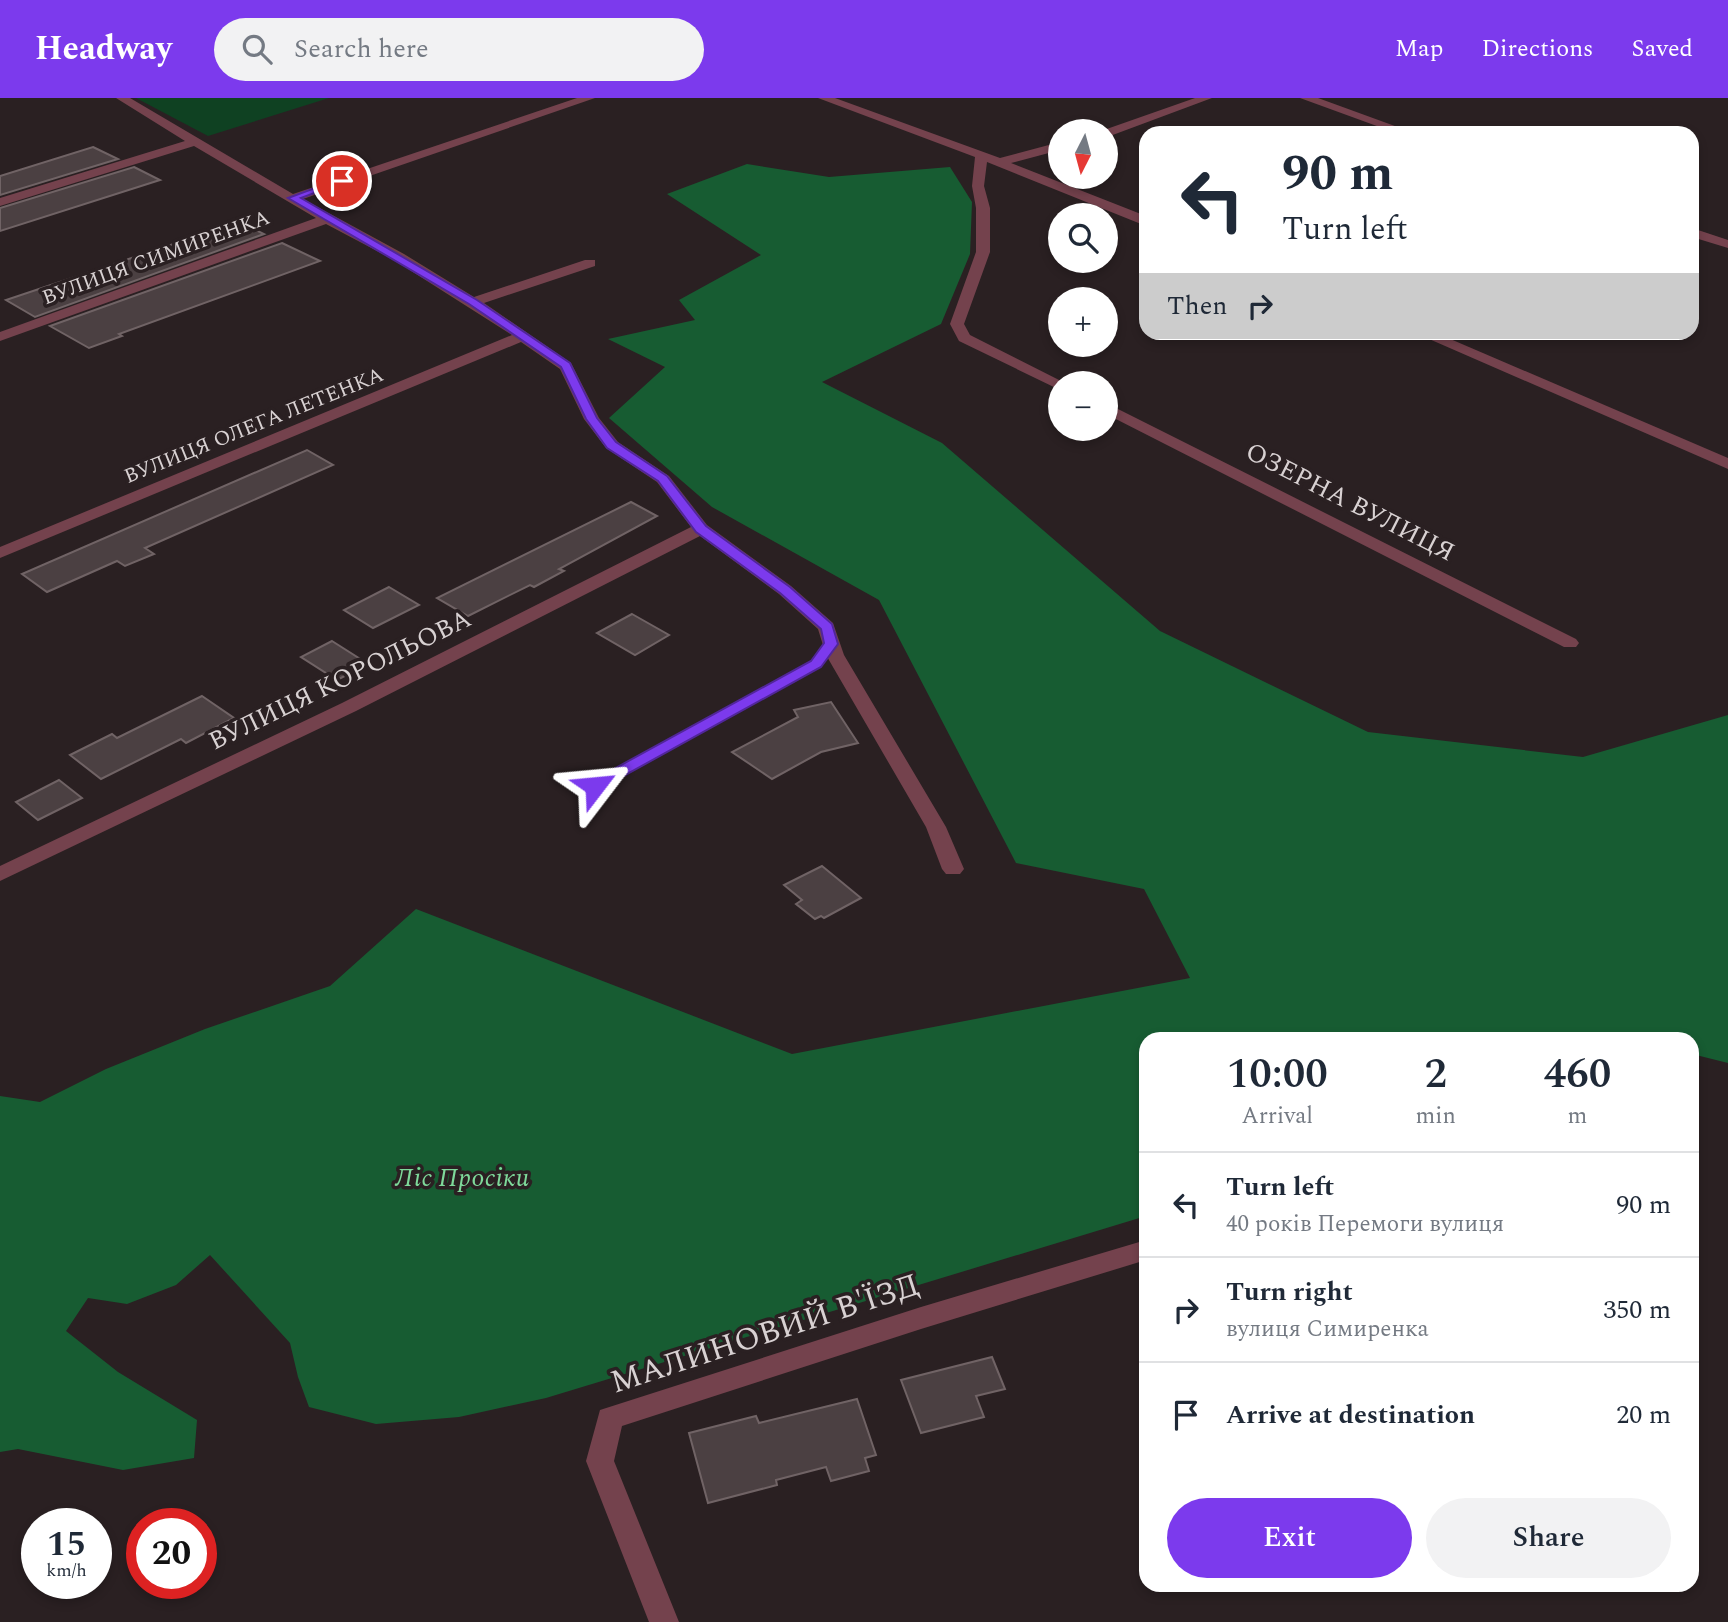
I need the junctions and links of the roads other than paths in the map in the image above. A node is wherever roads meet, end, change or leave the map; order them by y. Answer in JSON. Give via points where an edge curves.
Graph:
{"nodes":[{"id":1,"x":122,"y":98,"type":"edge"},
{"id":2,"x":589,"y":98,"type":"edge"},
{"id":3,"x":824,"y":98,"type":"edge"},
{"id":4,"x":1206,"y":98,"type":"edge"},
{"id":5,"x":1306,"y":98,"type":"edge"},
{"id":6,"x":1388,"y":126,"type":"edge"},
{"id":7,"x":1118,"y":129,"type":"edge"},
{"id":8,"x":197,"y":141,"type":"junction"},
{"id":9,"x":1048,"y":149,"type":"edge"},
{"id":10,"x":981,"y":157,"type":"junction"},
{"id":11,"x":999,"y":162,"type":"junction"},
{"id":12,"x":293,"y":198,"type":"junction"},
{"id":13,"x":0,"y":202,"type":"edge"},
{"id":14,"x":1139,"y":218,"type":"edge"},
{"id":15,"x":327,"y":219,"type":"junction"},
{"id":16,"x":1699,"y":234,"type":"edge"},
{"id":17,"x":1728,"y":244,"type":"edge"},
{"id":18,"x":590,"y":263,"type":"dead end"},
{"id":19,"x":473,"y":302,"type":"junction"},
{"id":20,"x":522,"y":336,"type":"junction"},
{"id":21,"x":0,"y":337,"type":"edge"},
{"id":22,"x":1439,"y":340,"type":"edge"},
{"id":23,"x":1048,"y":380,"type":"edge"},
{"id":24,"x":1118,"y":414,"type":"edge"},
{"id":25,"x":1728,"y":464,"type":"edge"},
{"id":26,"x":701,"y":529,"type":"junction"},
{"id":27,"x":0,"y":554,"type":"edge"},
{"id":28,"x":1570,"y":643,"type":"dead end"},
{"id":29,"x":831,"y":644,"type":"junction"},
{"id":30,"x":595,"y":786,"type":"dead end"},
{"id":31,"x":953,"y":869,"type":"dead end"},
{"id":32,"x":0,"y":874,"type":"edge"},
{"id":33,"x":1139,"y":1252,"type":"edge"},
{"id":34,"x":664,"y":1622,"type":"edge"}],
"edges":[{"from":1,"to":8,"type":"street"},
{"from":2,"to":12,"type":"street","name":"ВУЛИЦЯ СИМИРЕНКА"},
{"from":3,"to":10,"type":"street"},
{"from":4,"to":7,"type":"street"},
{"from":5,"to":6,"type":"street"},
{"from":8,"to":12,"type":"street"},
{"from":8,"to":13,"type":"street"},
{"from":9,"to":11,"type":"street"},
{"from":10,"to":11,"type":"street"},
{"from":10,"to":23,"type":"street","via":[[978,186],[983,252],[957,324],[964,338]]},
{"from":11,"to":14,"type":"street"},
{"from":12,"to":15,"type":"street"},
{"from":15,"to":19,"type":"street"},
{"from":15,"to":21,"type":"street","name":"ВУЛИЦЯ СИМИРЕНКА"},
{"from":16,"to":17,"type":"street"},
{"from":18,"to":19,"type":"street"},
{"from":19,"to":20,"type":"street"},
{"from":20,"to":26,"type":"street","via":[[566,366],[592,419],[612,445],[663,479]]},
{"from":20,"to":27,"type":"street","name":"ВУЛИЦЯ ОЛЕГА ЛЕТЕНКА"},
{"from":22,"to":25,"type":"street"},
{"from":24,"to":28,"type":"street","name":"ОЗЕРНА ВУЛИЦЯ"},
{"from":26,"to":29,"type":"street","via":[[817,618],[827,627]]},
{"from":26,"to":32,"type":"street","name":"ВУЛИЦЯ КОРОЛЬОВА","via":[[349,707]]},
{"from":29,"to":30,"type":"lane","via":[[816,664]]},
{"from":29,"to":31,"type":"street","via":[[936,827]]},
{"from":33,"to":34,"type":"street","name":"МАЛИНОВИЙ В'ЇЗД","via":[[610,1418],[600,1461]]}]}
